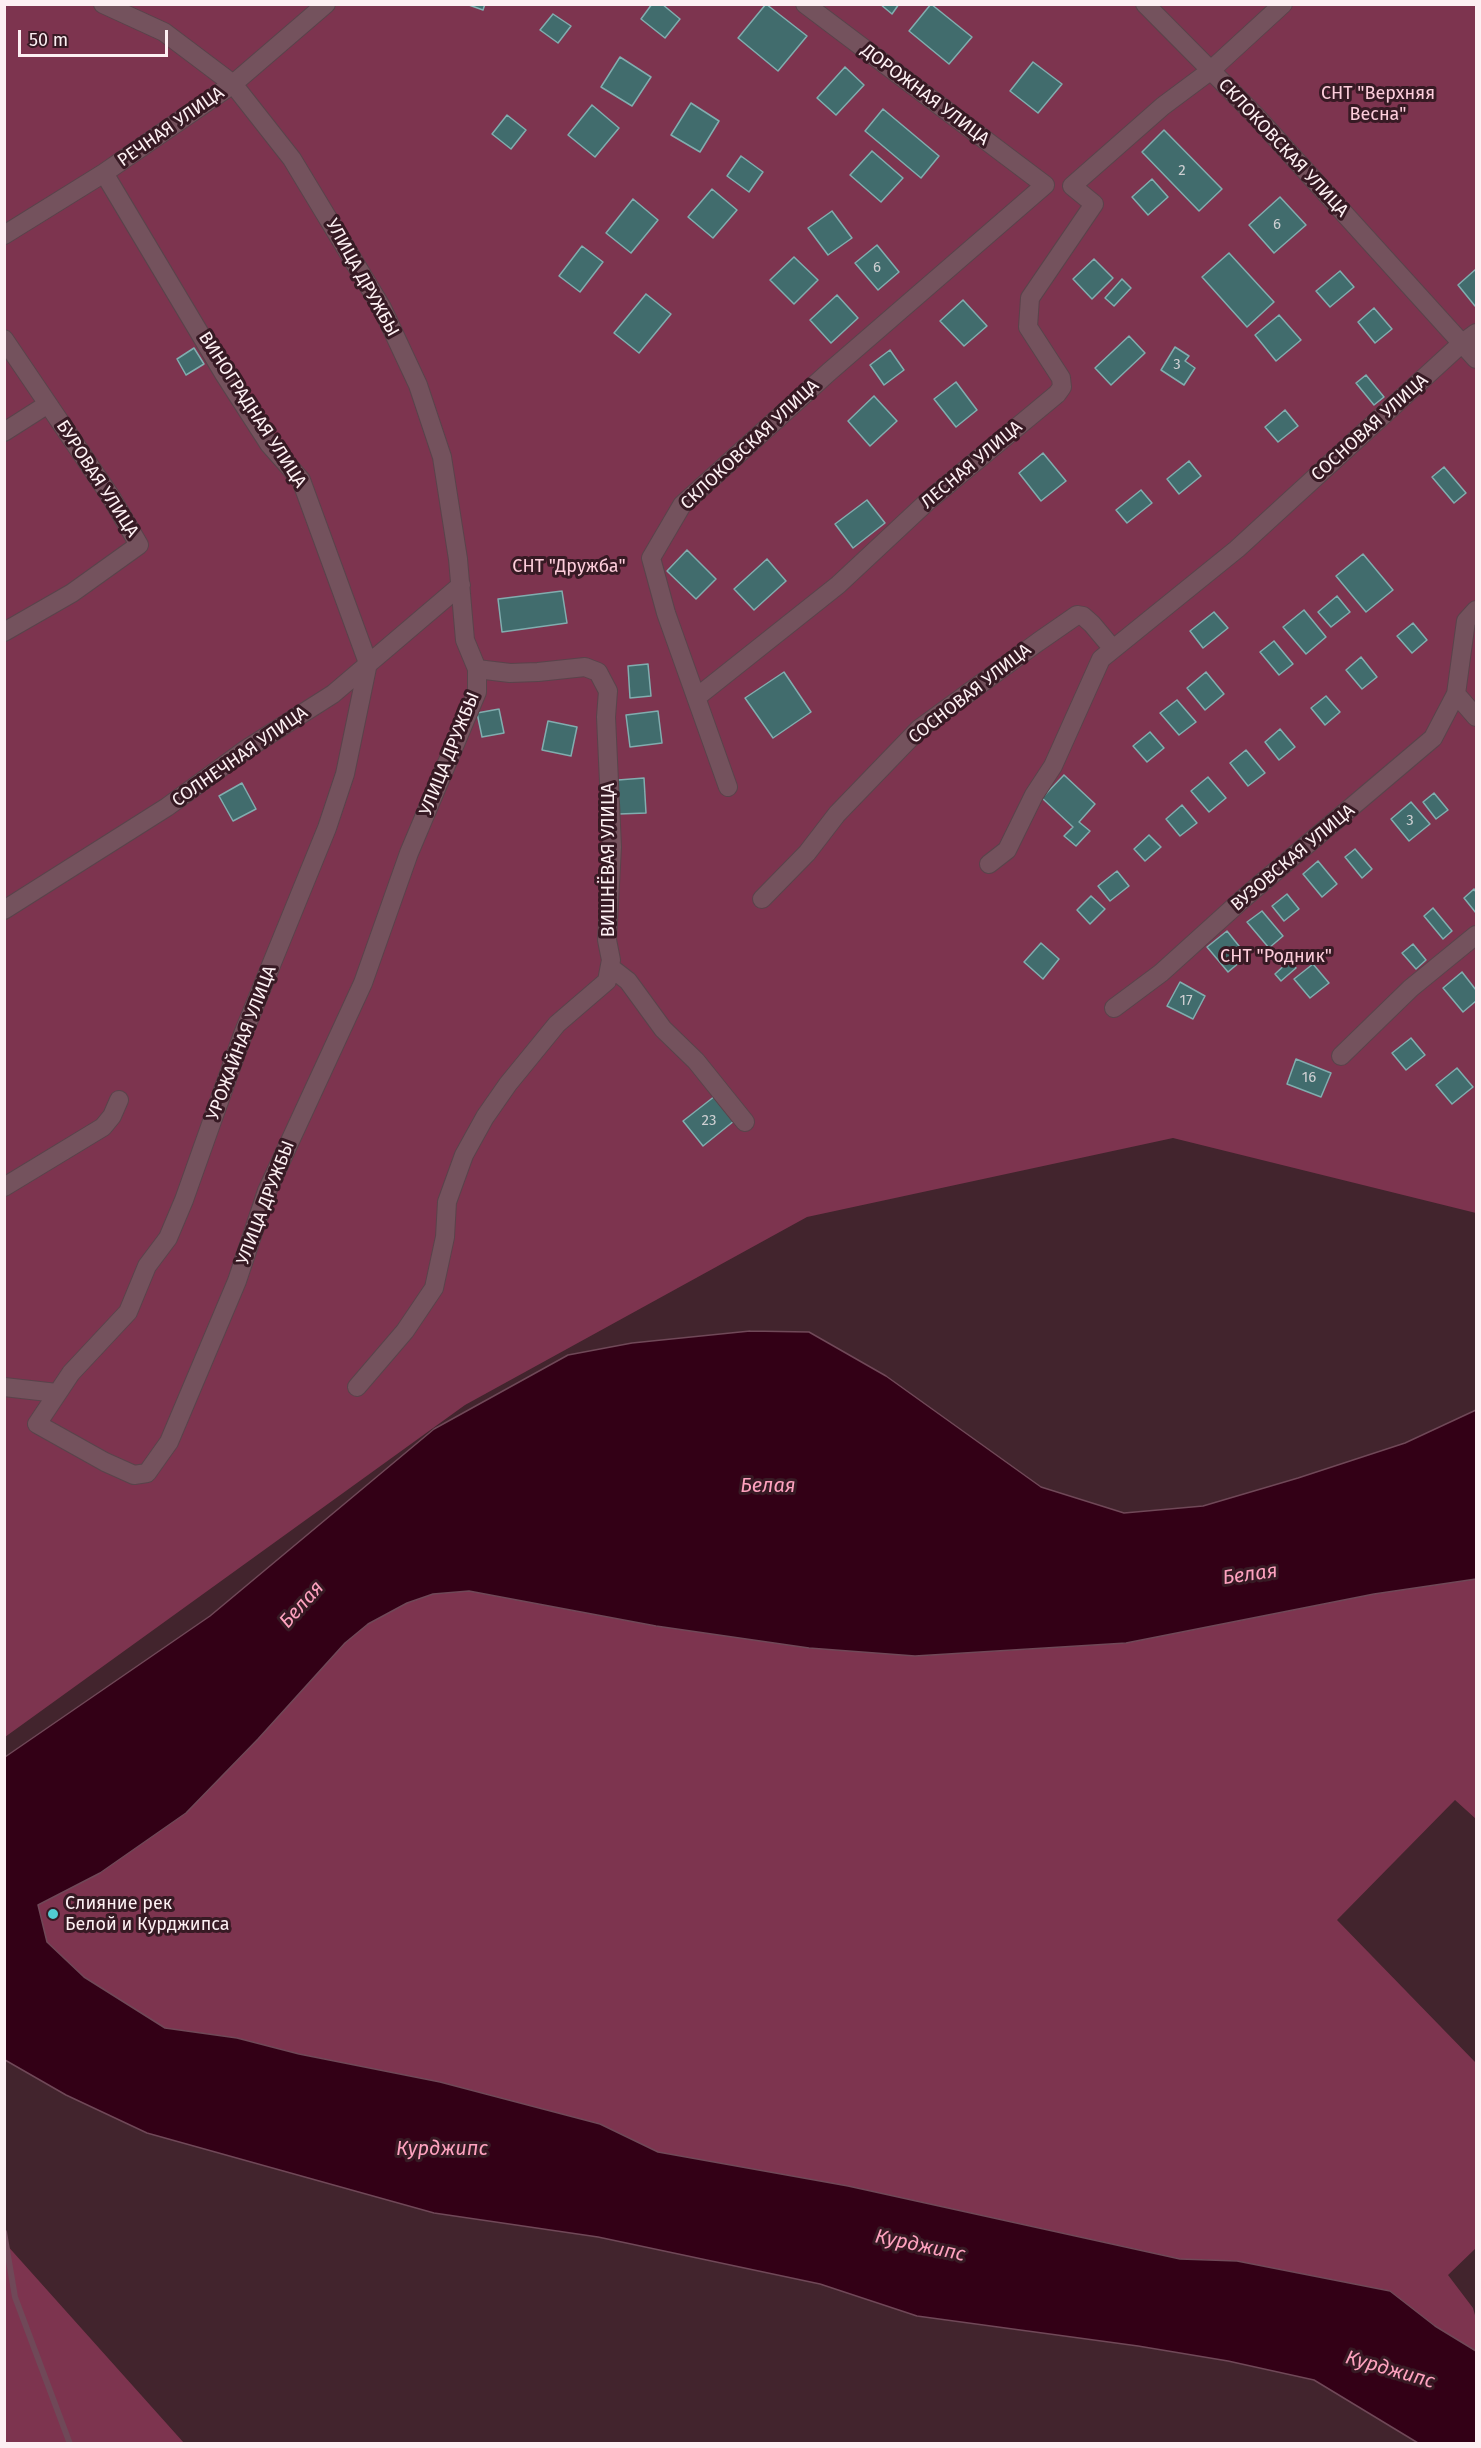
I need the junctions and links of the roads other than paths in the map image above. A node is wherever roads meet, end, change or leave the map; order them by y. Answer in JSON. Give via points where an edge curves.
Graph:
{"nodes":[{"id":1,"x":103,"y":4,"type":"edge"},
{"id":2,"x":326,"y":4,"type":"edge"},
{"id":3,"x":805,"y":4,"type":"edge"},
{"id":4,"x":1145,"y":4,"type":"edge"},
{"id":5,"x":1283,"y":4,"type":"edge"},
{"id":6,"x":1210,"y":71,"type":"junction"},
{"id":7,"x":233,"y":84,"type":"junction"},
{"id":8,"x":104,"y":173,"type":"junction"},
{"id":9,"x":1045,"y":185,"type":"junction"},
{"id":10,"x":1072,"y":186,"type":"junction"},
{"id":11,"x":4,"y":235,"type":"edge"},
{"id":12,"x":1476,"y":333,"type":"edge"},
{"id":13,"x":4,"y":339,"type":"edge"},
{"id":14,"x":1461,"y":344,"type":"junction"},
{"id":15,"x":1476,"y":359,"type":"edge"},
{"id":16,"x":48,"y":404,"type":"junction"},
{"id":17,"x":4,"y":432,"type":"edge"},
{"id":18,"x":460,"y":585,"type":"junction"},
{"id":19,"x":1476,"y":609,"type":"edge"},
{"id":20,"x":4,"y":632,"type":"edge"},
{"id":21,"x":1113,"y":650,"type":"junction"},
{"id":22,"x":368,"y":663,"type":"junction"},
{"id":23,"x":477,"y":669,"type":"junction"},
{"id":24,"x":1456,"y":694,"type":"junction"},
{"id":25,"x":697,"y":697,"type":"junction"},
{"id":26,"x":1476,"y":717,"type":"edge"},
{"id":27,"x":728,"y":787,"type":"dead end"},
{"id":28,"x":989,"y":864,"type":"dead end"},
{"id":29,"x":762,"y":899,"type":"dead end"},
{"id":30,"x":4,"y":910,"type":"edge"},
{"id":31,"x":1476,"y":935,"type":"edge"},
{"id":32,"x":610,"y":967,"type":"junction"},
{"id":33,"x":1114,"y":1008,"type":"dead end"},
{"id":34,"x":1341,"y":1056,"type":"dead end"},
{"id":35,"x":118,"y":1101,"type":"dead end"},
{"id":36,"x":745,"y":1122,"type":"dead end"},
{"id":37,"x":4,"y":1186,"type":"edge"},
{"id":38,"x":4,"y":1387,"type":"edge"},
{"id":39,"x":357,"y":1387,"type":"dead end"},
{"id":40,"x":57,"y":1393,"type":"junction"},
{"id":41,"x":37,"y":1424,"type":"joint"}],
"edges":[{"from":1,"to":7,"type":"street","name":"УЛИЦА ДРУЖБЫ","via":[[164,32]]},
{"from":2,"to":7,"type":"street","name":"РЕЧНАЯ УЛИЦА"},
{"from":3,"to":9,"type":"street","name":"ДОРОЖНАЯ УЛИЦА"},
{"from":4,"to":6,"type":"street"},
{"from":5,"to":6,"type":"street"},
{"from":6,"to":10,"type":"street","name":"СКЛОКОВСКАЯ УЛИЦА","via":[[1163,106]]},
{"from":6,"to":14,"type":"street","name":"СКЛОКОВСКАЯ УЛИЦА","via":[[1255,115]]},
{"from":7,"to":8,"type":"street","name":"РЕЧНАЯ УЛИЦА"},
{"from":7,"to":18,"type":"street","name":"УЛИЦА ДРУЖБЫ","via":[[291,159],[337,230],[382,308],[418,385],[442,457]]},
{"from":8,"to":11,"type":"street","name":"РЕЧНАЯ УЛИЦА"},
{"from":8,"to":22,"type":"street","name":"ВИНОГРАДНАЯ УЛИЦА","via":[[224,374],[269,444],[301,480]]},
{"from":9,"to":10,"type":"street"},
{"from":9,"to":25,"type":"street","name":"СКЛОКОВСКАЯ УЛИЦА","via":[[682,505],[651,558],[666,613]]},
{"from":10,"to":25,"type":"street","name":"ЛЕСНАЯ УЛИЦА","via":[[1094,204],[1030,298],[1028,327],[1061,378],[1062,387],[1057,394],[928,501],[838,585]]},
{"from":12,"to":14,"type":"street","name":"СОСНОВАЯ УЛИЦА"},
{"from":13,"to":16,"type":"street","name":"БУРОВАЯ УЛИЦА"},
{"from":14,"to":15,"type":"street","name":"СКЛОКОВСКАЯ УЛИЦА"},
{"from":14,"to":21,"type":"street","name":"СОСНОВАЯ УЛИЦА","via":[[1237,549]]},
{"from":16,"to":17,"type":"street"},
{"from":16,"to":20,"type":"street","name":"БУРОВАЯ УЛИЦА","via":[[111,496],[139,545],[72,593]]},
{"from":18,"to":22,"type":"street","name":"СОЛНЕЧНАЯ УЛИЦА"},
{"from":18,"to":23,"type":"street","name":"УЛИЦА ДРУЖБЫ","via":[[465,640]]},
{"from":19,"to":24,"type":"street","name":"ВУЗОВСКАЯ УЛИЦА","via":[[1466,621]]},
{"from":21,"to":28,"type":"street","name":"СОСНОВАЯ УЛИЦА","via":[[1101,659],[1053,766],[1007,850]]},
{"from":21,"to":29,"type":"street","name":"СОСНОВАЯ УЛИЦА","via":[[1083,615],[1077,615],[1038,642],[919,729]]},
{"from":22,"to":30,"type":"street","name":"СОЛНЕЧНАЯ УЛИЦА","via":[[333,694],[245,750],[167,807]]},
{"from":22,"to":40,"type":"street","name":"УРОЖАЙНАЯ УЛИЦА","via":[[345,774],[327,828],[243,1034],[168,1238],[147,1266],[128,1312]]},
{"from":23,"to":32,"type":"street","name":"ВИШНЁВАЯ УЛИЦА","via":[[510,673],[585,667],[598,672],[608,691]]},
{"from":23,"to":41,"type":"street","name":"УЛИЦА ДРУЖБЫ","via":[[477,692],[409,853],[363,983],[267,1191],[237,1281],[169,1442],[147,1473],[134,1475]]},
{"from":24,"to":26,"type":"street"},
{"from":24,"to":33,"type":"street","name":"ВУЗОВСКАЯ УЛИЦА","via":[[1433,738],[1161,973]]},
{"from":25,"to":27,"type":"street","name":"СКЛОКОВСКАЯ УЛИЦА"},
{"from":31,"to":34,"type":"street","via":[[1411,988]]},
{"from":32,"to":36,"type":"street","via":[[628,981],[663,1029],[696,1061]]},
{"from":32,"to":39,"type":"street","via":[[607,981],[557,1024],[485,1117],[464,1155],[447,1202],[445,1237],[434,1288],[405,1331]]},
{"from":35,"to":37,"type":"street","via":[[103,1127]]},
{"from":38,"to":40,"type":"street"},
{"from":40,"to":41,"type":"street","name":"УРОЖАЙНАЯ УЛИЦА"}]}
